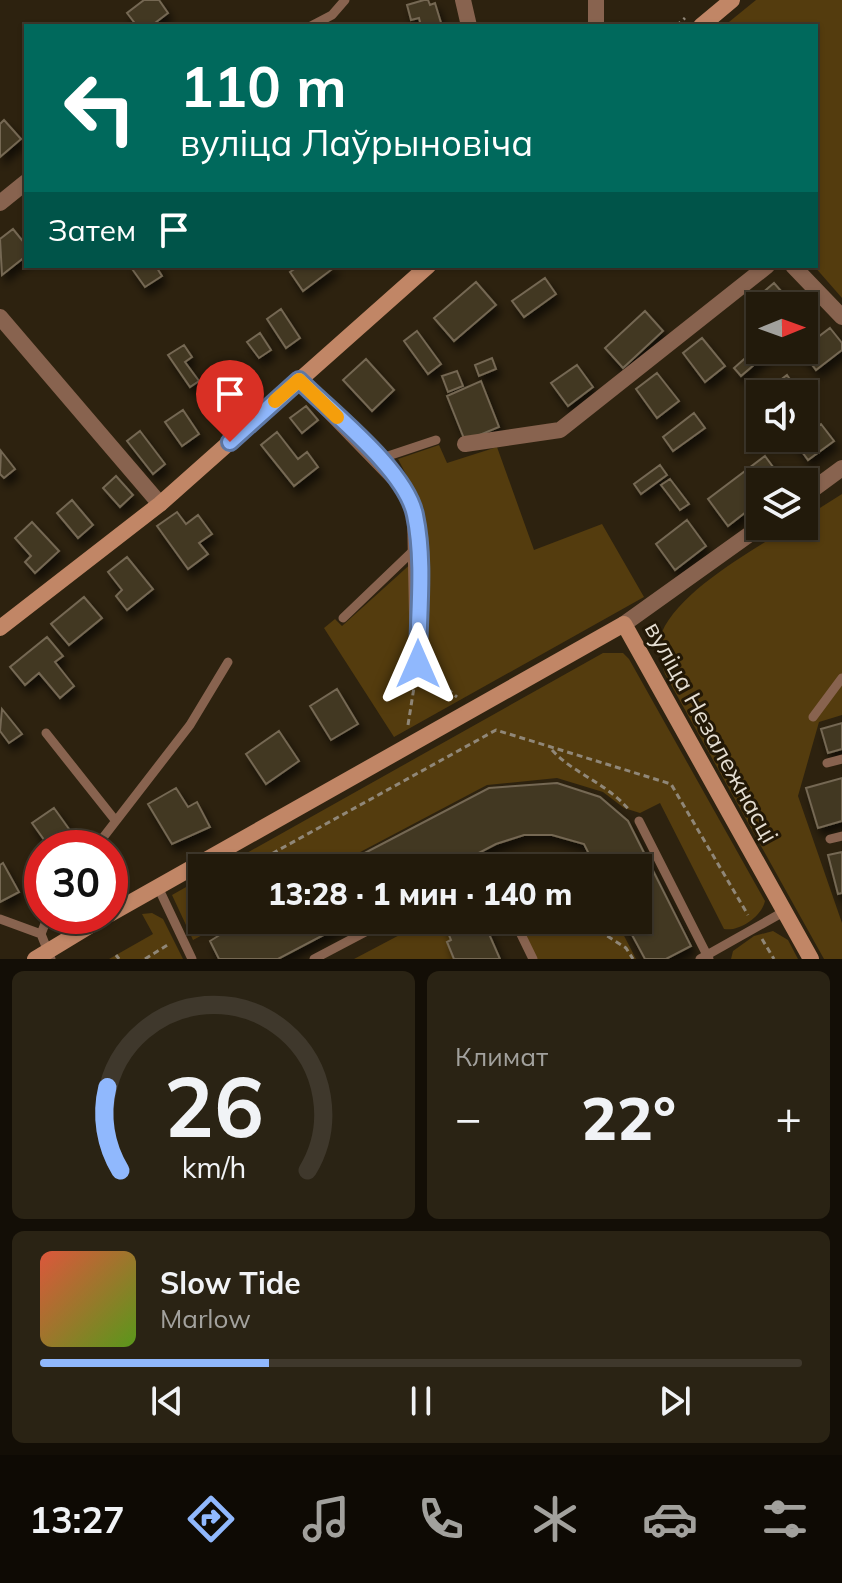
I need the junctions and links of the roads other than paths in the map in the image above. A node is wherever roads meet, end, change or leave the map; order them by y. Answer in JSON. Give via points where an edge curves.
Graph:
{"nodes":[{"id":1,"x":345,"y":0,"type":"edge"},
{"id":2,"x":463,"y":0,"type":"edge"},
{"id":3,"x":596,"y":0,"type":"edge"},
{"id":4,"x":732,"y":0,"type":"edge"},
{"id":5,"x":315,"y":24,"type":"edge"},
{"id":6,"x":469,"y":24,"type":"edge"},
{"id":7,"x":596,"y":24,"type":"edge"},
{"id":8,"x":703,"y":24,"type":"edge"},
{"id":9,"x":24,"y":184,"type":"edge"},
{"id":10,"x":0,"y":203,"type":"edge"},
{"id":11,"x":426,"y":268,"type":"edge"},
{"id":12,"x":764,"y":268,"type":"edge"},
{"id":13,"x":795,"y":268,"type":"edge"},
{"id":14,"x":0,"y":317,"type":"edge"},
{"id":15,"x":842,"y":317,"type":"edge"},
{"id":16,"x":299,"y":380,"type":"junction"},
{"id":17,"x":436,"y":440,"type":"dead end"},
{"id":18,"x":465,"y":444,"type":"dead end"},
{"id":19,"x":379,"y":459,"type":"junction"},
{"id":20,"x":842,"y":468,"type":"edge"},
{"id":21,"x":818,"y":486,"type":"edge"},
{"id":22,"x":160,"y":504,"type":"junction"},
{"id":23,"x":746,"y":537,"type":"edge"},
{"id":24,"x":418,"y":546,"type":"junction"},
{"id":25,"x":343,"y":618,"type":"dead end"},
{"id":26,"x":624,"y":624,"type":"junction"},
{"id":27,"x":0,"y":628,"type":"edge"},
{"id":28,"x":228,"y":662,"type":"dead end"},
{"id":29,"x":418,"y":664,"type":"road end"},
{"id":30,"x":842,"y":678,"type":"edge"},
{"id":31,"x":813,"y":717,"type":"dead end"},
{"id":32,"x":46,"y":733,"type":"dead end"},
{"id":33,"x":842,"y":759,"type":"edge"},
{"id":34,"x":827,"y":763,"type":"dead end"},
{"id":35,"x":115,"y":820,"type":"junction"},
{"id":36,"x":639,"y":821,"type":"road end"},
{"id":37,"x":108,"y":830,"type":"edge"},
{"id":38,"x":842,"y":836,"type":"edge"},
{"id":39,"x":830,"y":839,"type":"dead end"},
{"id":40,"x":157,"y":885,"type":"junction"},
{"id":41,"x":128,"y":903,"type":"edge"},
{"id":42,"x":785,"y":911,"type":"junction"},
{"id":43,"x":0,"y":919,"type":"edge"},
{"id":44,"x":24,"y":928,"type":"edge"},
{"id":45,"x":41,"y":934,"type":"edge"},
{"id":46,"x":78,"y":934,"type":"edge"},
{"id":47,"x":361,"y":934,"type":"edge"},
{"id":48,"x":521,"y":934,"type":"edge"},
{"id":49,"x":44,"y":956,"type":"edge"},
{"id":50,"x":705,"y":958,"type":"edge"},
{"id":51,"x":192,"y":959,"type":"edge"},
{"id":52,"x":314,"y":959,"type":"edge"},
{"id":53,"x":533,"y":959,"type":"edge"},
{"id":54,"x":811,"y":959,"type":"edge"}],
"edges":[{"from":1,"to":5,"type":"lane"},
{"from":2,"to":6,"type":"street"},
{"from":3,"to":7,"type":"street"},
{"from":4,"to":8,"type":"main road"},
{"from":9,"to":10,"type":"street"},
{"from":11,"to":16,"type":"main road"},
{"from":12,"to":18,"type":"street","via":[[560,430]]},
{"from":13,"to":15,"type":"street"},
{"from":14,"to":22,"type":"street"},
{"from":16,"to":19,"type":"street"},
{"from":16,"to":22,"type":"main road"},
{"from":17,"to":19,"type":"lane"},
{"from":19,"to":24,"type":"street","via":[[410,500]]},
{"from":20,"to":21,"type":"street"},
{"from":22,"to":27,"type":"main road"},
{"from":23,"to":26,"type":"street"},
{"from":24,"to":25,"type":"lane"},
{"from":24,"to":29,"type":"street"},
{"from":26,"to":40,"type":"main road","name":"вуліца Незалежнасці"},
{"from":26,"to":42,"type":"main road","name":"вуліца Незалежнасці"},
{"from":28,"to":35,"type":"lane","via":[[190,725]]},
{"from":30,"to":31,"type":"lane"},
{"from":32,"to":35,"type":"lane"},
{"from":33,"to":34,"type":"lane"},
{"from":35,"to":37,"type":"lane"},
{"from":36,"to":50,"type":"lane"},
{"from":38,"to":39,"type":"lane"},
{"from":40,"to":41,"type":"main road","name":"вуліца Незалежнасці"},
{"from":40,"to":51,"type":"lane"},
{"from":42,"to":50,"type":"lane"},
{"from":42,"to":54,"type":"main road","name":"вуліца Незалежнасці"},
{"from":43,"to":44,"type":"lane"},
{"from":45,"to":49,"type":"lane"},
{"from":46,"to":49,"type":"main road","name":"вуліца Незалежнасці"},
{"from":47,"to":52,"type":"lane"},
{"from":48,"to":53,"type":"lane"}]}
